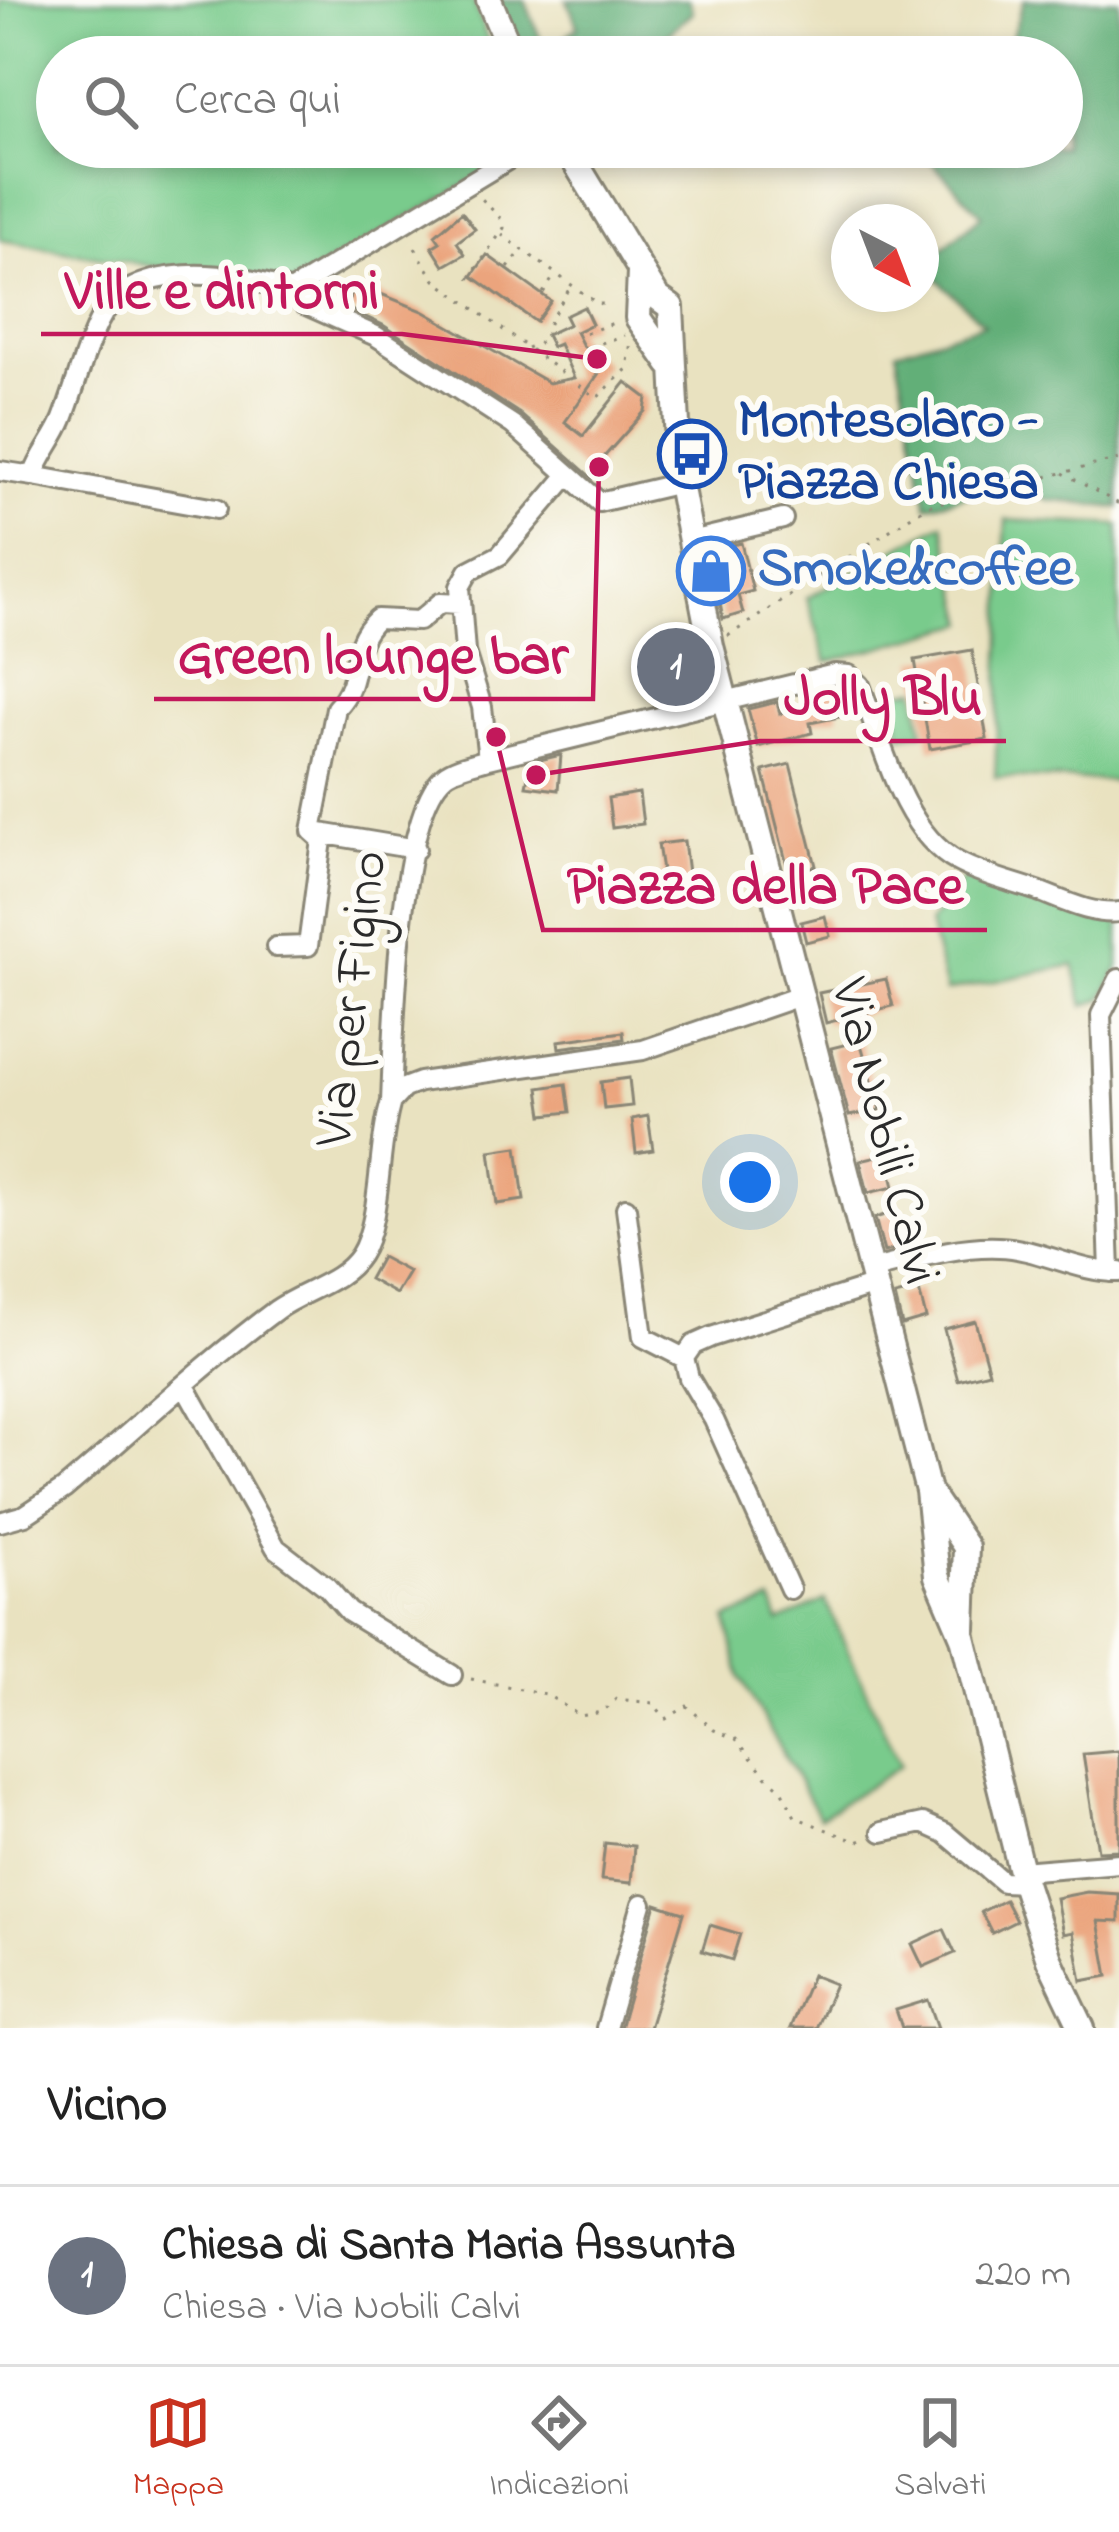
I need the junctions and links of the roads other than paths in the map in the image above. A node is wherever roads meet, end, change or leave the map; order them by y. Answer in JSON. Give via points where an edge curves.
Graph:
{"nodes":[{"id":1,"x":489,"y":0,"type":"edge"},
{"id":2,"x":504,"y":36,"type":"edge"},
{"id":3,"x":495,"y":168,"type":"edge"},
{"id":4,"x":579,"y":168,"type":"edge"},
{"id":5,"x":291,"y":291,"type":"junction"},
{"id":6,"x":0,"y":472,"type":"edge"},
{"id":7,"x":33,"y":476,"type":"junction"},
{"id":8,"x":567,"y":476,"type":"junction"},
{"id":9,"x":680,"y":483,"type":"junction"},
{"id":10,"x":216,"y":509,"type":"dead end"},
{"id":11,"x":783,"y":519,"type":"dead end"},
{"id":12,"x":691,"y":542,"type":"junction"},
{"id":13,"x":460,"y":596,"type":"junction"},
{"id":14,"x":726,"y":701,"type":"junction"},
{"id":15,"x":488,"y":759,"type":"junction"},
{"id":16,"x":312,"y":831,"type":"junction"},
{"id":17,"x":416,"y":849,"type":"junction"},
{"id":18,"x":1119,"y":912,"type":"edge"},
{"id":19,"x":276,"y":947,"type":"dead end"},
{"id":20,"x":1119,"y":979,"type":"edge"},
{"id":21,"x":800,"y":996,"type":"junction"},
{"id":22,"x":391,"y":1102,"type":"junction"},
{"id":23,"x":626,"y":1208,"type":"dead end"},
{"id":24,"x":1114,"y":1272,"type":"edge"},
{"id":25,"x":871,"y":1278,"type":"junction"},
{"id":26,"x":684,"y":1358,"type":"junction"},
{"id":27,"x":185,"y":1386,"type":"junction"},
{"id":28,"x":0,"y":1522,"type":"edge"},
{"id":29,"x":790,"y":1589,"type":"dead end"},
{"id":30,"x":452,"y":1675,"type":"road end"},
{"id":31,"x":882,"y":1832,"type":"road end"},
{"id":32,"x":1119,"y":1863,"type":"edge"},
{"id":33,"x":1023,"y":1877,"type":"junction"},
{"id":34,"x":642,"y":1904,"type":"dead end"},
{"id":35,"x":606,"y":2028,"type":"edge"},
{"id":36,"x":1082,"y":2028,"type":"edge"}],
"edges":[{"from":1,"to":2,"type":"main road"},
{"from":3,"to":5,"type":"street"},
{"from":4,"to":9,"type":"main road","name":"Via Nobili Calvi","via":[[638,262],[648,315],[675,370]]},
{"from":5,"to":7,"type":"street","via":[[183,274],[119,296],[99,320]]},
{"from":5,"to":8,"type":"street","via":[[440,376],[513,425]]},
{"from":6,"to":7,"type":"street"},
{"from":7,"to":10,"type":"street"},
{"from":8,"to":9,"type":"street","via":[[599,502]]},
{"from":8,"to":13,"type":"street","via":[[500,555],[469,571]]},
{"from":9,"to":12,"type":"main road","name":"Via Nobili Calvi"},
{"from":11,"to":12,"type":"street"},
{"from":12,"to":14,"type":"main road","name":"Via Nobili Calvi"},
{"from":13,"to":15,"type":"street"},
{"from":13,"to":16,"type":"street","via":[[419,621],[377,619],[361,634],[350,694],[336,707]]},
{"from":14,"to":15,"type":"street","name":"Via per Figino"},
{"from":14,"to":18,"type":"street","name":"Via per Figino","via":[[850,675],[914,820],[934,846],[1072,904]]},
{"from":14,"to":21,"type":"main road","name":"Via Nobili Calvi"},
{"from":15,"to":17,"type":"street","name":"Via per Figino","via":[[447,773],[431,791]]},
{"from":16,"to":17,"type":"street"},
{"from":16,"to":19,"type":"street","via":[[322,840],[308,946]]},
{"from":17,"to":22,"type":"street","name":"Via per Figino","via":[[402,902]]},
{"from":20,"to":24,"type":"street","via":[[1101,1015]]},
{"from":21,"to":22,"type":"street","via":[[643,1050],[420,1082]]},
{"from":21,"to":25,"type":"main road","name":"Via Nobili Calvi"},
{"from":22,"to":27,"type":"street","name":"Via per Figino","via":[[369,1238],[358,1259],[280,1306]]},
{"from":23,"to":26,"type":"street","via":[[643,1337]]},
{"from":24,"to":25,"type":"street","via":[[1002,1246],[948,1252]]},
{"from":25,"to":26,"type":"street","via":[[711,1337]]},
{"from":25,"to":33,"type":"main road","name":"Via Nobili Calvi","via":[[928,1491],[937,1576],[963,1637]]},
{"from":26,"to":29,"type":"street"},
{"from":27,"to":28,"type":"street","via":[[64,1490]]},
{"from":27,"to":30,"type":"street","via":[[276,1548],[349,1612]]},
{"from":31,"to":33,"type":"street","via":[[923,1822],[1003,1882]]},
{"from":32,"to":33,"type":"street"},
{"from":33,"to":36,"type":"main road","name":"Via Nobili Calvi"},
{"from":34,"to":35,"type":"street"}]}
